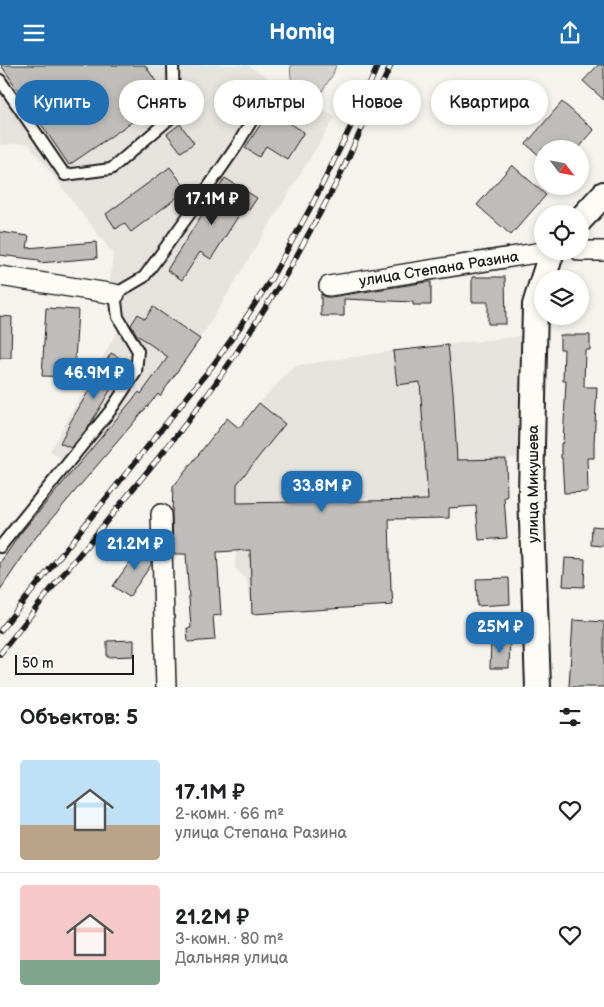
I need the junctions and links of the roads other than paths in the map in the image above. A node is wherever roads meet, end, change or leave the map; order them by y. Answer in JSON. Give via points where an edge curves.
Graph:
{"nodes":[{"id":1,"x":173,"y":65,"type":"edge"},
{"id":2,"x":0,"y":80,"type":"edge"},
{"id":3,"x":249,"y":125,"type":"edge"},
{"id":4,"x":604,"y":194,"type":"edge"},
{"id":5,"x":589,"y":210,"type":"edge"},
{"id":6,"x":589,"y":251,"type":"edge"},
{"id":7,"x":604,"y":251,"type":"edge"},
{"id":8,"x":534,"y":254,"type":"edge"},
{"id":9,"x":0,"y":275,"type":"edge"},
{"id":10,"x":329,"y":286,"type":"dead end"},
{"id":11,"x":114,"y":294,"type":"junction"},
{"id":12,"x":535,"y":325,"type":"edge"},
{"id":13,"x":161,"y":514,"type":"dead end"},
{"id":14,"x":0,"y":547,"type":"edge"},
{"id":15,"x":166,"y":687,"type":"edge"},
{"id":16,"x":538,"y":687,"type":"edge"}],
"edges":[{"from":1,"to":2,"type":"lane","via":[[174,115],[111,169],[65,175]]},
{"from":3,"to":11,"type":"lane","via":[[144,277]]},
{"from":4,"to":5,"type":"street"},
{"from":6,"to":7,"type":"street"},
{"from":8,"to":10,"type":"street","name":"улица Степана Разина"},
{"from":9,"to":11,"type":"street"},
{"from":11,"to":14,"type":"lane","via":[[118,317],[138,351],[136,372],[110,411]]},
{"from":12,"to":16,"type":"street","name":"улица Микушева","via":[[531,494]]},
{"from":13,"to":15,"type":"street"}]}
